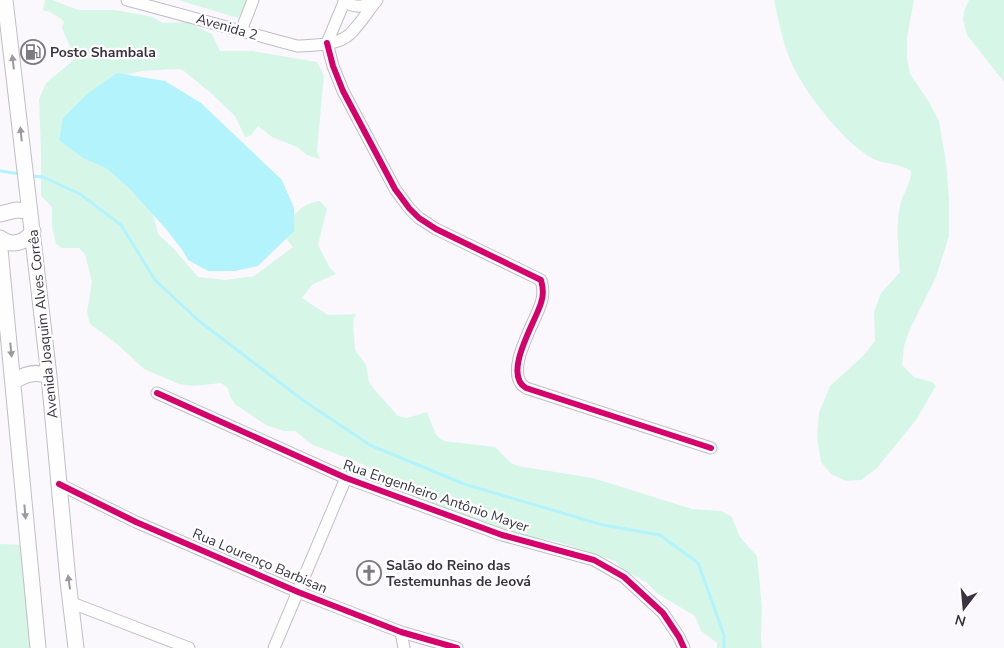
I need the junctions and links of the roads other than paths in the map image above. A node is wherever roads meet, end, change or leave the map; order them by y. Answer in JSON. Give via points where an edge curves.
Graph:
{"nodes":[{"id":1,"x":5,"y":0,"type":"edge"},
{"id":2,"x":127,"y":0,"type":"edge"},
{"id":3,"x":253,"y":0,"type":"edge"},
{"id":4,"x":345,"y":0,"type":"edge"},
{"id":5,"x":376,"y":0,"type":"edge"},
{"id":6,"x":154,"y":4,"type":"edge"},
{"id":7,"x":241,"y":31,"type":"junction"},
{"id":8,"x":327,"y":43,"type":"junction"},
{"id":9,"x":30,"y":211,"type":"junction"},
{"id":10,"x":0,"y":214,"type":"edge"},
{"id":11,"x":33,"y":231,"type":"junction"},
{"id":12,"x":0,"y":238,"type":"edge"},
{"id":13,"x":0,"y":249,"type":"edge"},
{"id":14,"x":49,"y":376,"type":"junction"},
{"id":15,"x":14,"y":382,"type":"junction"},
{"id":16,"x":157,"y":393,"type":"dead end"},
{"id":17,"x":711,"y":448,"type":"dead end"},
{"id":18,"x":346,"y":478,"type":"junction"},
{"id":19,"x":59,"y":484,"type":"junction"},
{"id":20,"x":298,"y":592,"type":"junction"},
{"id":21,"x":72,"y":603,"type":"junction"},
{"id":22,"x":400,"y":632,"type":"junction"},
{"id":23,"x":38,"y":648,"type":"edge"},
{"id":24,"x":76,"y":648,"type":"edge"},
{"id":25,"x":189,"y":648,"type":"edge"},
{"id":26,"x":274,"y":648,"type":"edge"},
{"id":27,"x":404,"y":648,"type":"edge"},
{"id":28,"x":457,"y":648,"type":"edge"},
{"id":29,"x":684,"y":648,"type":"edge"}],
"edges":[{"from":9,"to":1,"type":"main road","name":"Avenida Joaquim Alves Corrêa","one_way":true},
{"from":2,"to":6,"type":"street","name":"Avenida 2"},
{"from":3,"to":7,"type":"street"},
{"from":4,"to":5,"type":"street","via":[[351,6],[360,7]]},
{"from":4,"to":8,"type":"street"},
{"from":5,"to":8,"type":"street","name":"Avenida 2","via":[[349,34],[341,40]]},
{"from":6,"to":7,"type":"street","name":"Avenida 2"},
{"from":7,"to":8,"type":"street","name":"Avenida 2","via":[[297,46]]},
{"from":8,"to":17,"type":"street","via":[[343,92],[395,189],[409,208],[436,229],[541,280],[542,301],[518,364],[517,378],[521,385]]},
{"from":9,"to":10,"type":"main road"},
{"from":9,"to":11,"type":"main road","name":"Avenida Joaquim Alves Corrêa"},
{"from":11,"to":12,"type":"main road","via":[[17,243]]},
{"from":11,"to":14,"type":"main road","name":"Avenida Joaquim Alves Corrêa"},
{"from":13,"to":15,"type":"main road","one_way":true},
{"from":14,"to":15,"type":"main road","via":[[27,374]]},
{"from":14,"to":19,"type":"main road","name":"Avenida Joaquim Alves Corrêa"},
{"from":15,"to":23,"type":"main road","one_way":true},
{"from":16,"to":18,"type":"street","name":"Rua Engenheiro Antônio Mayer"},
{"from":18,"to":20,"type":"street"},
{"from":18,"to":29,"type":"street","name":"Rua Engenheiro Antônio Mayer","via":[[502,535],[594,560],[624,577],[663,613]]},
{"from":19,"to":20,"type":"street","name":"Rua Lourenço Barbisan","via":[[136,522]]},
{"from":21,"to":19,"type":"main road","name":"Avenida Joaquim Alves Corrêa","one_way":true},
{"from":20,"to":22,"type":"street","name":"Rua Lourenço Barbisan"},
{"from":20,"to":26,"type":"street"},
{"from":21,"to":24,"type":"main road","name":"Avenida Joaquim Alves Corrêa"},
{"from":21,"to":25,"type":"street"},
{"from":22,"to":27,"type":"street"},
{"from":22,"to":28,"type":"street","name":"Rua Lourenço Barbisan"}]}
